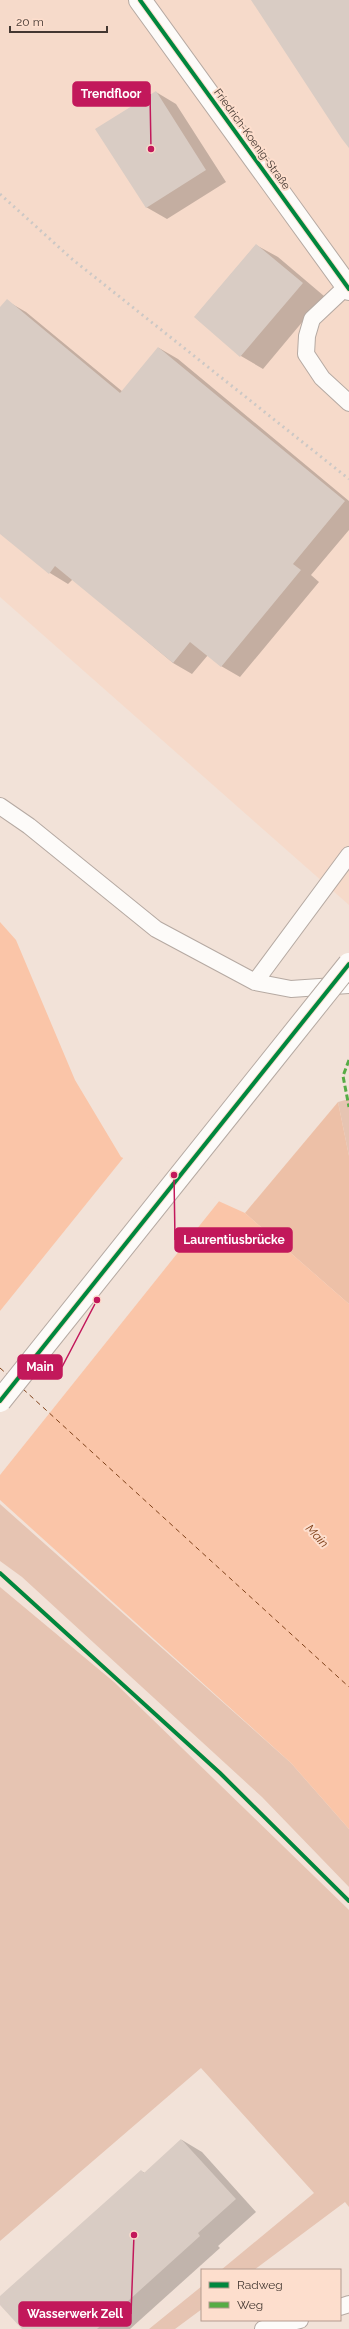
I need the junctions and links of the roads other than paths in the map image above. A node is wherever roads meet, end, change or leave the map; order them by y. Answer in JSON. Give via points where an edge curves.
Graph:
{"nodes":[{"id":1,"x":140,"y":0,"type":"edge"},
{"id":2,"x":348,"y":288,"type":"edge"},
{"id":3,"x":349,"y":403,"type":"edge"},
{"id":4,"x":0,"y":806,"type":"edge"},
{"id":5,"x":349,"y":855,"type":"edge"},
{"id":6,"x":349,"y":964,"type":"edge"},
{"id":7,"x":255,"y":982,"type":"junction"},
{"id":8,"x":349,"y":985,"type":"edge"},
{"id":9,"x":0,"y":1400,"type":"edge"},
{"id":10,"x":296,"y":2321,"type":"edge"},
{"id":11,"x":263,"y":2329,"type":"edge"}],
"edges":[{"from":1,"to":2,"type":"main road","name":"Friedrich-Koenig-Straße"},
{"from":2,"to":3,"type":"lane","via":[[312,319],[307,336],[306,354],[322,378]]},
{"from":4,"to":7,"type":"lane","via":[[29,826],[156,929]]},
{"from":5,"to":7,"type":"lane"},
{"from":6,"to":9,"type":"main road","bridge":true},
{"from":7,"to":8,"type":"lane","via":[[291,989]]},
{"from":10,"to":11,"type":"lane"}]}
